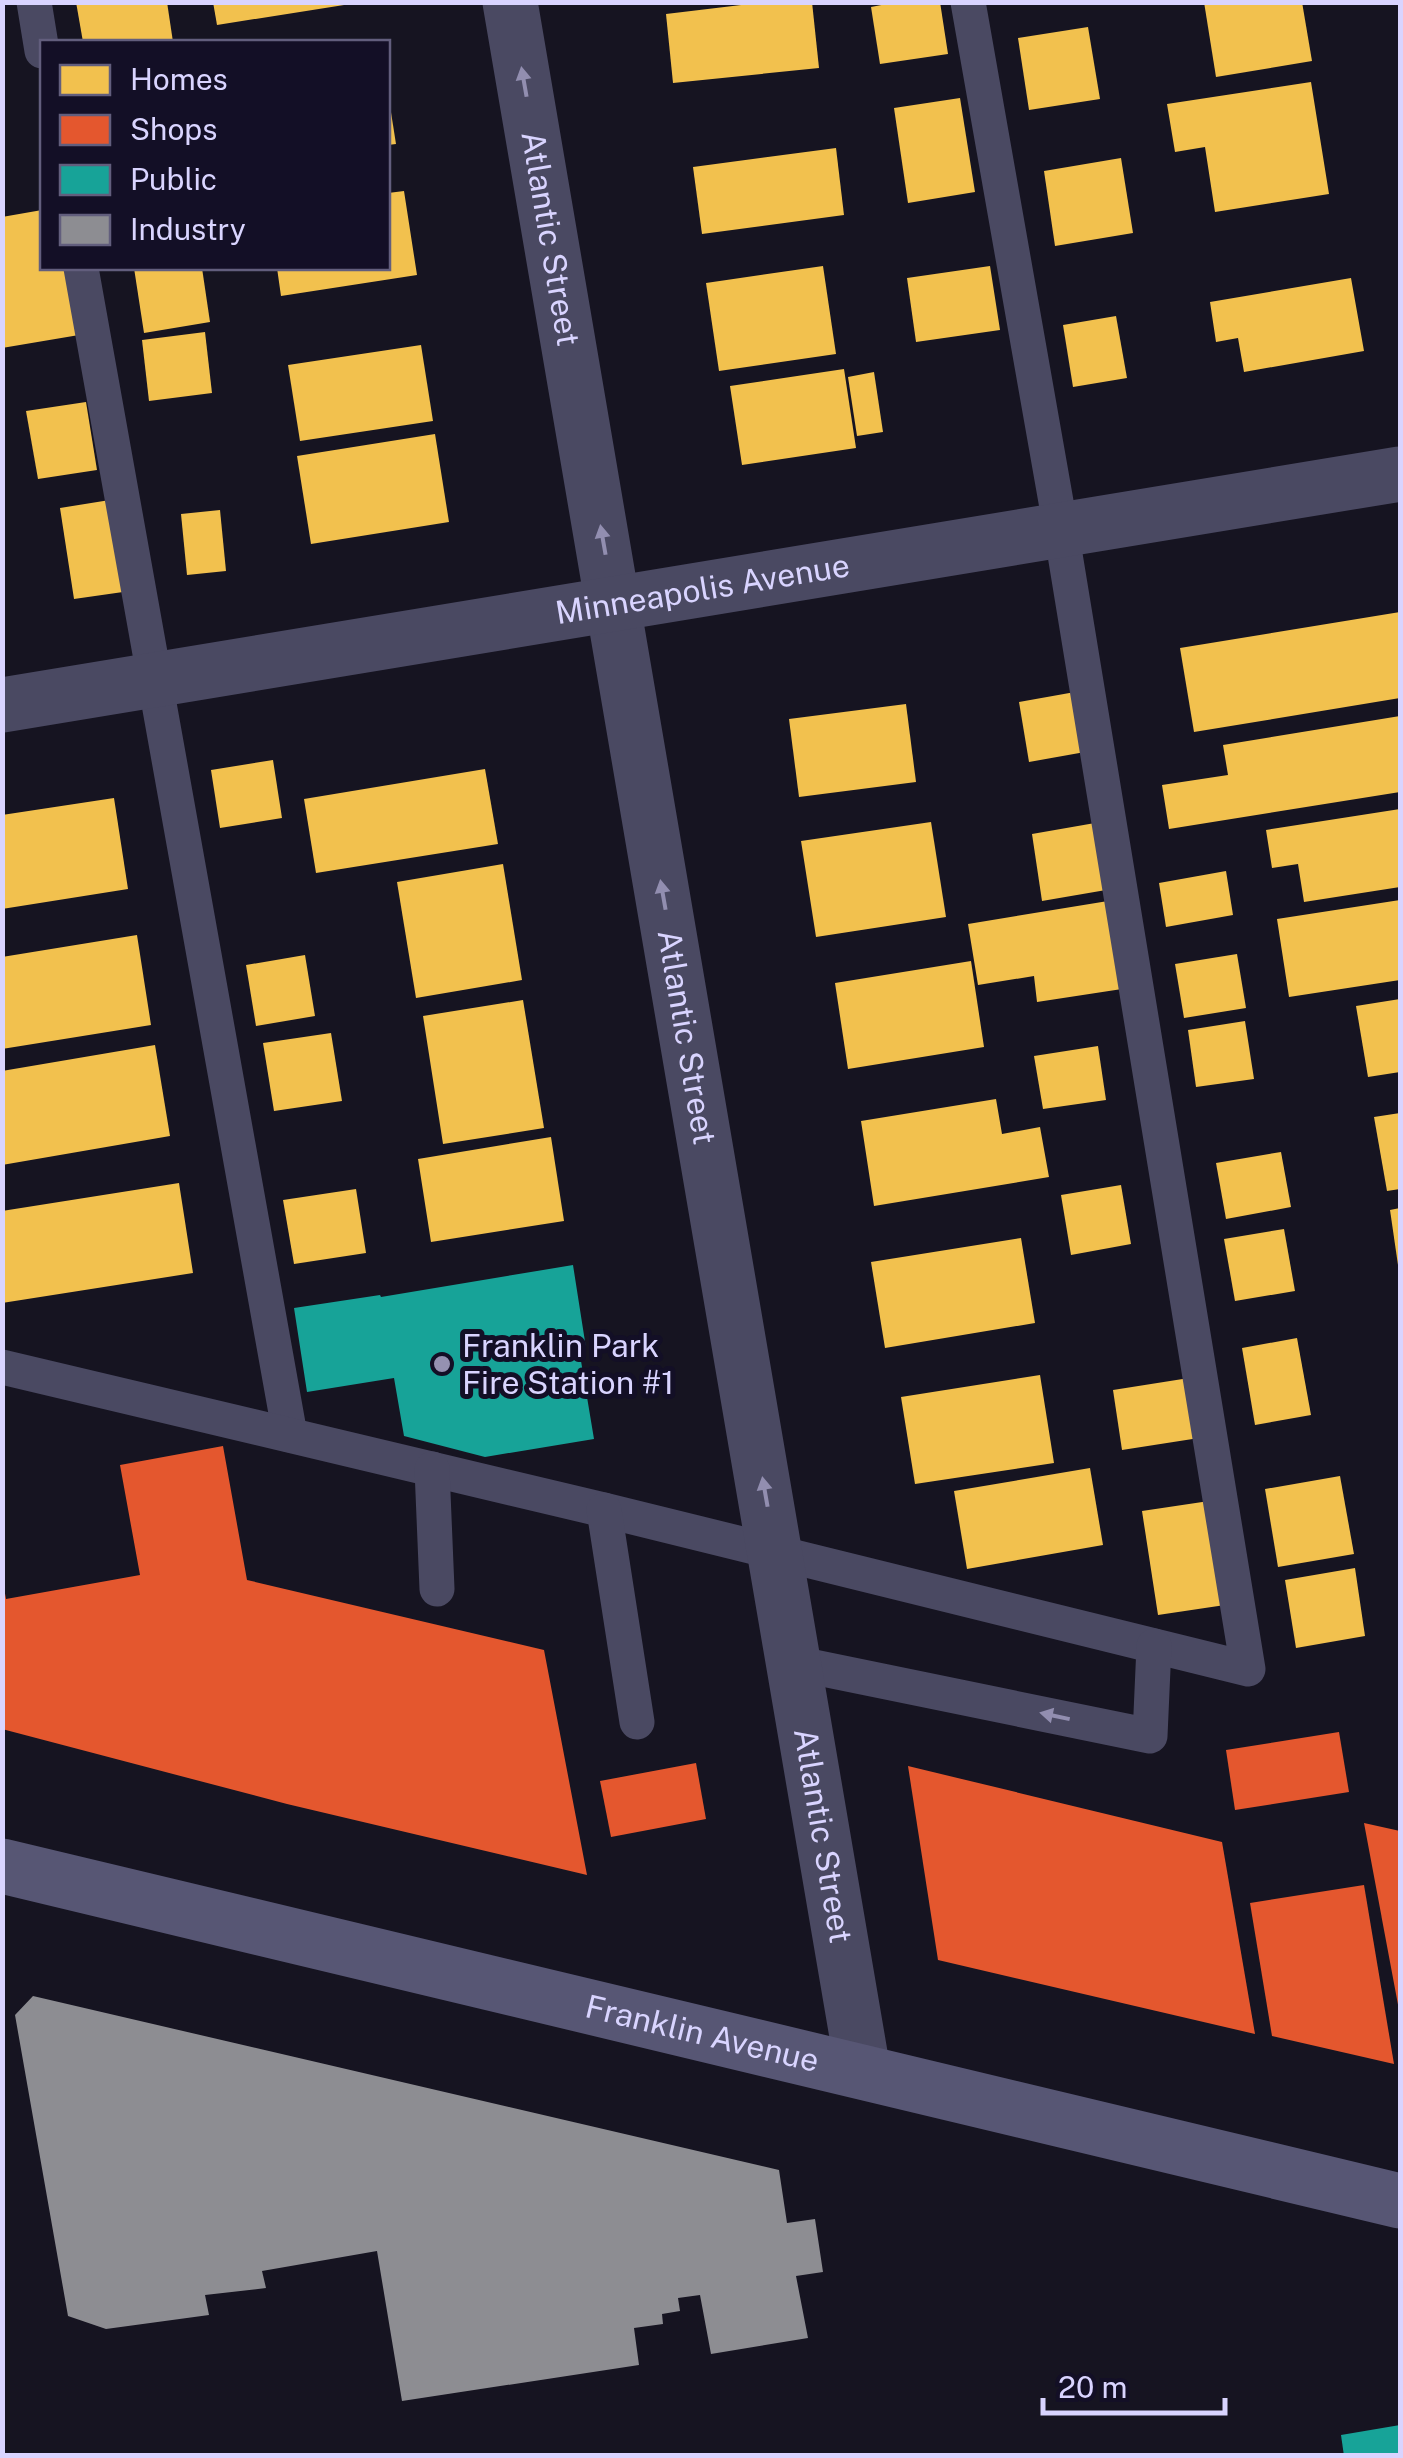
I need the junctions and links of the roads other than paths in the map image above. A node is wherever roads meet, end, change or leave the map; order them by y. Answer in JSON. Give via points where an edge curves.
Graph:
{"nodes":[{"id":1,"x":34,"y":2,"type":"edge"},
{"id":2,"x":510,"y":2,"type":"edge"},
{"id":3,"x":968,"y":2,"type":"edge"},
{"id":4,"x":40,"y":40,"type":"edge"},
{"id":5,"x":81,"y":270,"type":"edge"},
{"id":6,"x":1400,"y":474,"type":"edge"},
{"id":7,"x":1061,"y":530,"type":"junction"},
{"id":8,"x":614,"y":604,"type":"junction"},
{"id":9,"x":155,"y":680,"type":"junction"},
{"id":10,"x":2,"y":705,"type":"edge"},
{"id":11,"x":2,"y":1367,"type":"edge"},
{"id":12,"x":290,"y":1435,"type":"junction"},
{"id":13,"x":432,"y":1469,"type":"junction"},
{"id":14,"x":604,"y":1510,"type":"junction"},
{"id":15,"x":775,"y":1552,"type":"junction"},
{"id":16,"x":437,"y":1589,"type":"dead end"},
{"id":17,"x":1154,"y":1646,"type":"junction"},
{"id":18,"x":794,"y":1662,"type":"junction"},
{"id":19,"x":637,"y":1722,"type":"dead end"},
{"id":20,"x":2,"y":1866,"type":"edge"},
{"id":21,"x":863,"y":2071,"type":"junction"},
{"id":22,"x":1400,"y":2201,"type":"edge"}],
"edges":[{"from":1,"to":4,"type":"lane"},
{"from":8,"to":2,"type":"street","name":"Atlantic Street","one_way":true},
{"from":3,"to":7,"type":"lane"},
{"from":5,"to":9,"type":"lane"},
{"from":6,"to":7,"type":"street","name":"Minneapolis Avenue"},
{"from":7,"to":8,"type":"street","name":"Minneapolis Avenue"},
{"from":7,"to":17,"type":"lane","via":[[1248,1669]]},
{"from":8,"to":9,"type":"street","name":"Minneapolis Avenue"},
{"from":15,"to":8,"type":"street","name":"Atlantic Street","one_way":true},
{"from":9,"to":10,"type":"street","name":"Minneapolis Avenue"},
{"from":9,"to":12,"type":"lane"},
{"from":11,"to":12,"type":"lane"},
{"from":12,"to":13,"type":"lane"},
{"from":13,"to":14,"type":"lane"},
{"from":13,"to":16,"type":"lane"},
{"from":14,"to":15,"type":"lane"},
{"from":14,"to":19,"type":"lane"},
{"from":15,"to":17,"type":"lane"},
{"from":15,"to":18,"type":"street","name":"Atlantic Street"},
{"from":17,"to":18,"type":"lane","one_way":true,"via":[[1150,1736]]},
{"from":18,"to":21,"type":"street","name":"Atlantic Street"},
{"from":20,"to":21,"type":"main road","name":"Franklin Avenue"},
{"from":21,"to":22,"type":"main road","name":"Franklin Avenue"}]}
